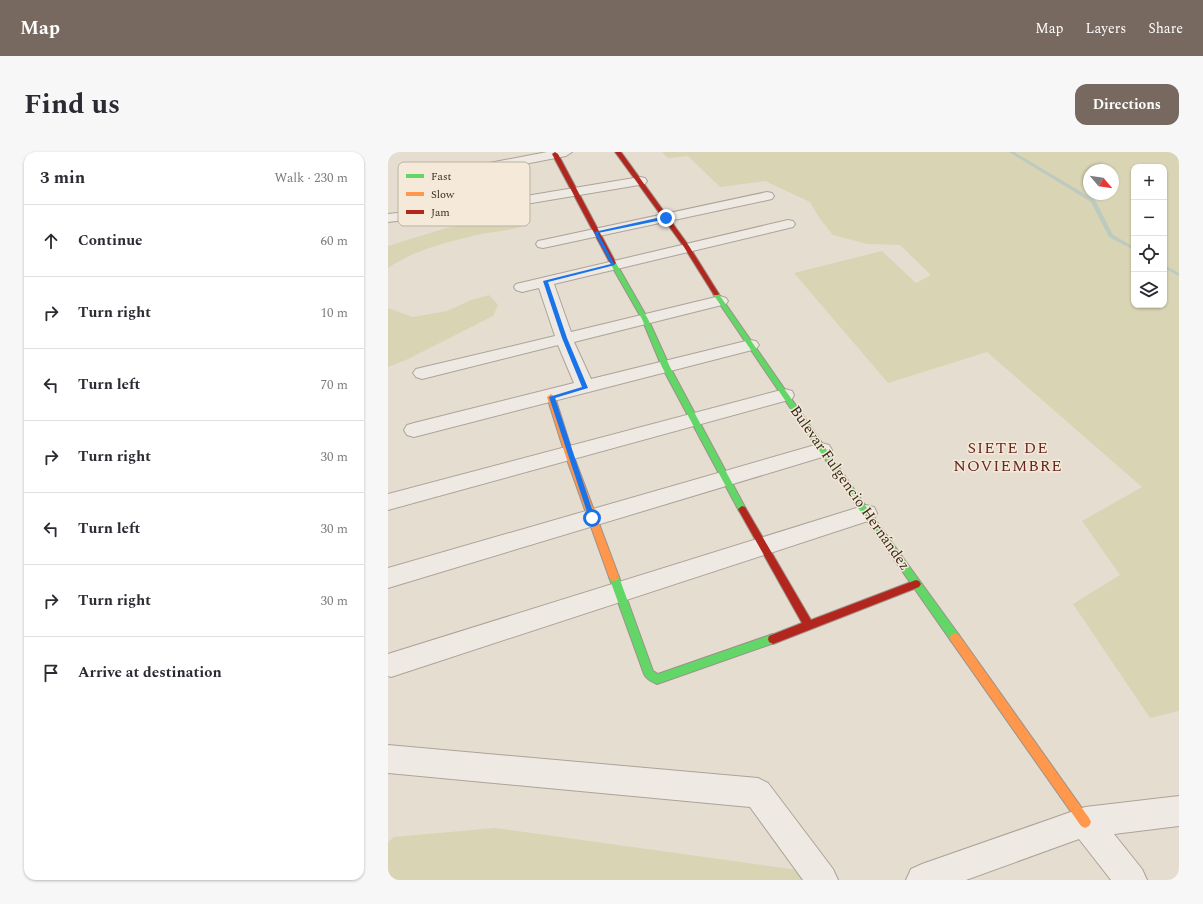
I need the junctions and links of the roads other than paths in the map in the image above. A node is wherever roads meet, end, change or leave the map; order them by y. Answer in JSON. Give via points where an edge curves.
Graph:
{"nodes":[{"id":1,"x":618,"y":152,"type":"edge"},
{"id":2,"x":561,"y":153,"type":"edge"},
{"id":3,"x":514,"y":162,"type":"edge"},
{"id":4,"x":640,"y":181,"type":"junction"},
{"id":5,"x":574,"y":192,"type":"junction"},
{"id":6,"x":767,"y":196,"type":"dead end"},
{"id":7,"x":530,"y":199,"type":"edge"},
{"id":8,"x":398,"y":217,"type":"edge"},
{"id":9,"x":388,"y":218,"type":"edge"},
{"id":10,"x":666,"y":218,"type":"junction"},
{"id":11,"x":788,"y":224,"type":"dead end"},
{"id":12,"x":596,"y":233,"type":"junction"},
{"id":13,"x":543,"y":244,"type":"dead end"},
{"id":14,"x":687,"y":247,"type":"junction"},
{"id":15,"x":614,"y":264,"type":"junction"},
{"id":16,"x":545,"y":281,"type":"junction"},
{"id":17,"x":522,"y":287,"type":"dead end"},
{"id":18,"x":720,"y":301,"type":"junction"},
{"id":19,"x":645,"y":319,"type":"junction"},
{"id":20,"x":564,"y":338,"type":"junction"},
{"id":21,"x":750,"y":345,"type":"junction"},
{"id":22,"x":666,"y":367,"type":"junction"},
{"id":23,"x":422,"y":373,"type":"dead end"},
{"id":24,"x":586,"y":388,"type":"junction"},
{"id":25,"x":785,"y":395,"type":"junction"},
{"id":26,"x":551,"y":397,"type":"junction"},
{"id":27,"x":693,"y":420,"type":"junction"},
{"id":28,"x":414,"y":430,"type":"dead end"},
{"id":29,"x":822,"y":450,"type":"junction"},
{"id":30,"x":569,"y":454,"type":"junction"},
{"id":31,"x":725,"y":479,"type":"junction"},
{"id":32,"x":388,"y":502,"type":"edge"},
{"id":33,"x":866,"y":513,"type":"junction"},
{"id":34,"x":592,"y":518,"type":"junction"},
{"id":35,"x":763,"y":546,"type":"junction"},
{"id":36,"x":388,"y":578,"type":"edge"},
{"id":37,"x":916,"y":584,"type":"junction"},
{"id":38,"x":619,"y":593,"type":"junction"},
{"id":39,"x":809,"y":626,"type":"junction"},
{"id":40,"x":391,"y":665,"type":"dead end"},
{"id":41,"x":388,"y":759,"type":"edge"},
{"id":42,"x":1179,"y":811,"type":"edge"},
{"id":43,"x":1086,"y":822,"type":"junction"},
{"id":44,"x":822,"y":880,"type":"edge"},
{"id":45,"x":922,"y":880,"type":"edge"},
{"id":46,"x":1131,"y":880,"type":"edge"}],
"edges":[{"from":1,"to":4,"type":"street","name":"Bulevar Fulgencio Hernández"},
{"from":2,"to":3,"type":"street"},
{"from":2,"to":5,"type":"street"},
{"from":4,"to":5,"type":"street"},
{"from":4,"to":10,"type":"street","name":"Bulevar Fulgencio Hernández"},
{"from":5,"to":7,"type":"street"},
{"from":5,"to":12,"type":"street"},
{"from":6,"to":10,"type":"street"},
{"from":8,"to":9,"type":"street"},
{"from":10,"to":12,"type":"street"},
{"from":10,"to":14,"type":"street","name":"Bulevar Fulgencio Hernández"},
{"from":11,"to":14,"type":"street"},
{"from":12,"to":13,"type":"street"},
{"from":12,"to":15,"type":"street"},
{"from":14,"to":15,"type":"street"},
{"from":14,"to":18,"type":"street","name":"Bulevar Fulgencio Hernández"},
{"from":15,"to":16,"type":"street"},
{"from":15,"to":19,"type":"street"},
{"from":16,"to":17,"type":"street"},
{"from":16,"to":20,"type":"street"},
{"from":18,"to":19,"type":"street"},
{"from":18,"to":21,"type":"street","name":"Bulevar Fulgencio Hernández"},
{"from":19,"to":20,"type":"street"},
{"from":19,"to":22,"type":"street"},
{"from":20,"to":23,"type":"street"},
{"from":20,"to":24,"type":"street"},
{"from":21,"to":22,"type":"street"},
{"from":21,"to":25,"type":"street","name":"Bulevar Fulgencio Hernández"},
{"from":22,"to":24,"type":"street"},
{"from":22,"to":27,"type":"street"},
{"from":24,"to":26,"type":"street"},
{"from":25,"to":27,"type":"street"},
{"from":25,"to":29,"type":"street","name":"Bulevar Fulgencio Hernández"},
{"from":26,"to":28,"type":"street"},
{"from":26,"to":30,"type":"street"},
{"from":27,"to":30,"type":"street"},
{"from":27,"to":31,"type":"street"},
{"from":29,"to":31,"type":"street"},
{"from":29,"to":33,"type":"street","name":"Bulevar Fulgencio Hernández"},
{"from":30,"to":32,"type":"street"},
{"from":30,"to":34,"type":"street"},
{"from":31,"to":34,"type":"street"},
{"from":31,"to":35,"type":"street"},
{"from":33,"to":35,"type":"street"},
{"from":33,"to":37,"type":"street","name":"Bulevar Fulgencio Hernández"},
{"from":34,"to":36,"type":"street"},
{"from":34,"to":38,"type":"street"},
{"from":35,"to":38,"type":"street"},
{"from":35,"to":39,"type":"street"},
{"from":37,"to":39,"type":"street"},
{"from":37,"to":43,"type":"street","name":"Bulevar Fulgencio Hernández"},
{"from":38,"to":39,"type":"street","via":[[649,674],[657,679]]},
{"from":38,"to":40,"type":"street"},
{"from":41,"to":44,"type":"street","via":[[758,793]]},
{"from":42,"to":43,"type":"street"},
{"from":43,"to":45,"type":"street"},
{"from":43,"to":46,"type":"street"}]}
